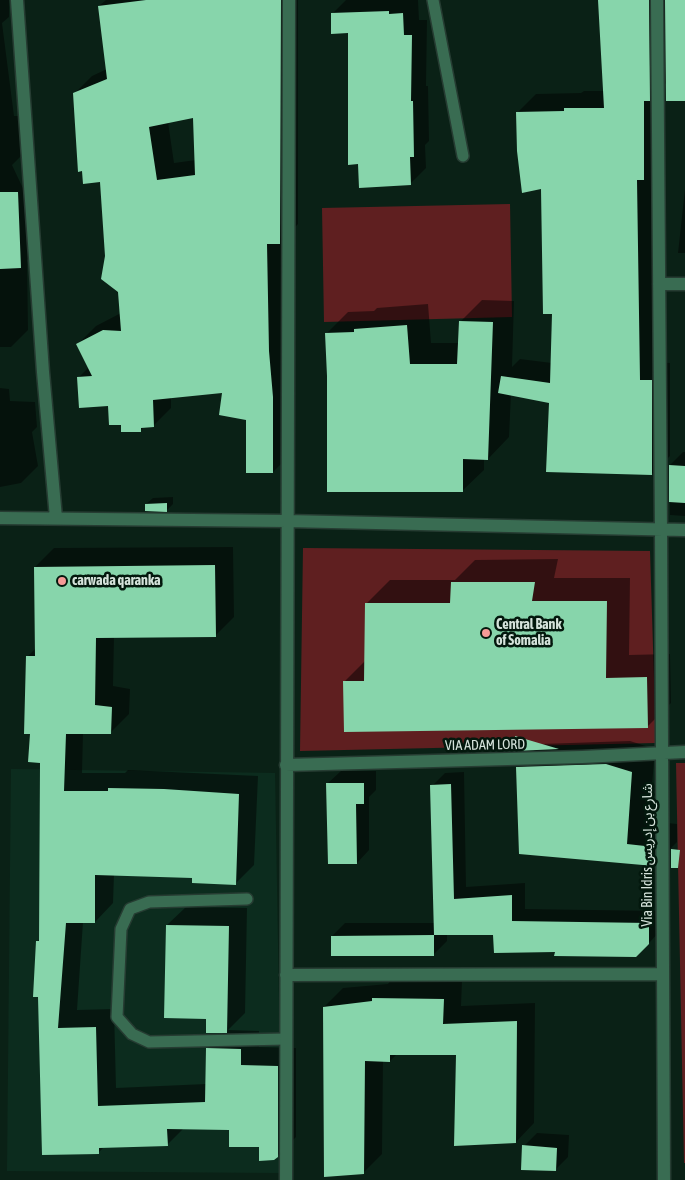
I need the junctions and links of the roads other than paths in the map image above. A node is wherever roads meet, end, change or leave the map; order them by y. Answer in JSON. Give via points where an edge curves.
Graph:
{"nodes":[{"id":1,"x":17,"y":0,"type":"edge"},
{"id":2,"x":288,"y":0,"type":"edge"},
{"id":3,"x":433,"y":0,"type":"edge"},
{"id":4,"x":657,"y":0,"type":"edge"},
{"id":5,"x":463,"y":156,"type":"dead end"},
{"id":6,"x":659,"y":284,"type":"junction"},
{"id":7,"x":685,"y":284,"type":"edge"},
{"id":8,"x":0,"y":518,"type":"edge"},
{"id":9,"x":56,"y":518,"type":"junction"},
{"id":10,"x":287,"y":521,"type":"junction"},
{"id":11,"x":661,"y":530,"type":"junction"},
{"id":12,"x":685,"y":530,"type":"edge"},
{"id":13,"x":662,"y":752,"type":"junction"},
{"id":14,"x":685,"y":752,"type":"edge"},
{"id":15,"x":286,"y":765,"type":"junction"},
{"id":16,"x":247,"y":899,"type":"dead end"},
{"id":17,"x":663,"y":974,"type":"junction"},
{"id":18,"x":286,"y":975,"type":"junction"},
{"id":19,"x":286,"y":1039,"type":"junction"},
{"id":20,"x":286,"y":1180,"type":"edge"},
{"id":21,"x":664,"y":1180,"type":"edge"}],
"edges":[{"from":1,"to":9,"type":"street"},
{"from":2,"to":10,"type":"street"},
{"from":3,"to":5,"type":"lane"},
{"from":4,"to":6,"type":"street","name":"Via Bin Idris شارع بن إدريس"},
{"from":6,"to":7,"type":"street"},
{"from":6,"to":11,"type":"street","name":"Via Bin Idris شارع بن إدريس"},
{"from":8,"to":9,"type":"street"},
{"from":9,"to":10,"type":"street"},
{"from":10,"to":11,"type":"street"},
{"from":10,"to":15,"type":"street"},
{"from":11,"to":12,"type":"street"},
{"from":11,"to":13,"type":"street","name":"Via Bin Idris شارع بن إدريس"},
{"from":13,"to":14,"type":"street","name":"VIA ADAM LORD"},
{"from":13,"to":15,"type":"street","name":"VIA ADAM LORD","via":[[582,758]]},
{"from":13,"to":17,"type":"street","name":"Via Bin Idris شارع بن إدريس"},
{"from":15,"to":18,"type":"street"},
{"from":16,"to":19,"type":"lane","via":[[149,902],[130,909],[121,929],[117,1017],[132,1034],[149,1042]]},
{"from":17,"to":18,"type":"street"},
{"from":17,"to":21,"type":"street","name":"Via Bin Idris شارع بن إدريس"},
{"from":18,"to":19,"type":"street"},
{"from":19,"to":20,"type":"street"}]}
